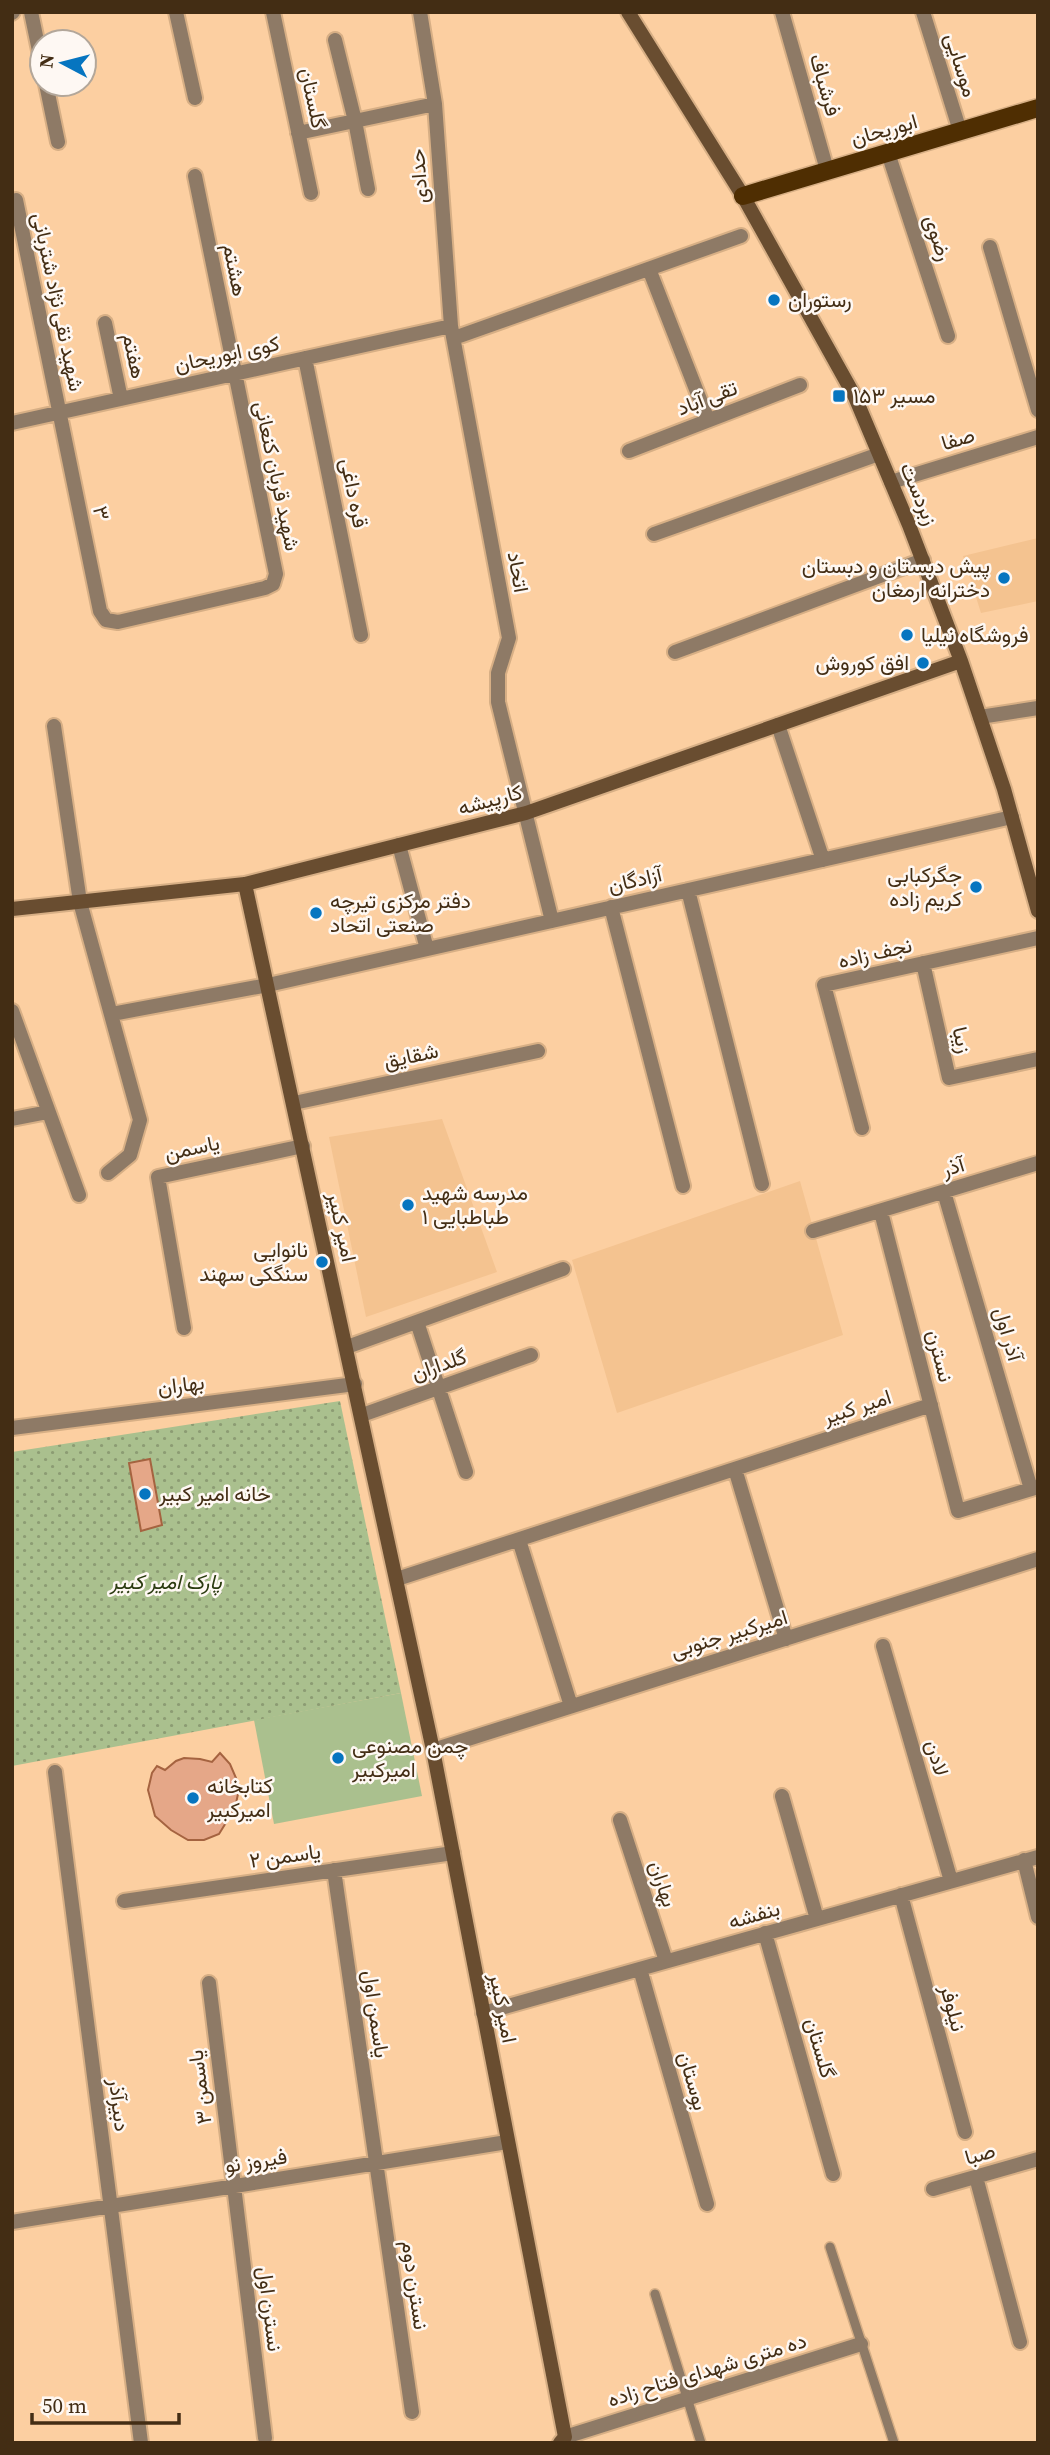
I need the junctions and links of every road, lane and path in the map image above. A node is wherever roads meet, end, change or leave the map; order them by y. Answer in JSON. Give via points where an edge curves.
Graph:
{"nodes":[{"id":1,"x":176,"y":12,"type":"edge"},
{"id":2,"x":273,"y":12,"type":"edge"},
{"id":3,"x":420,"y":12,"type":"edge"},
{"id":4,"x":628,"y":12,"type":"edge"},
{"id":5,"x":782,"y":12,"type":"edge"},
{"id":6,"x":923,"y":12,"type":"edge"},
{"id":7,"x":335,"y":40,"type":"dead end"},
{"id":8,"x":49,"y":98,"type":"edge"},
{"id":9,"x":195,"y":99,"type":"dead end"},
{"id":10,"x":435,"y":104,"type":"junction"},
{"id":11,"x":1038,"y":108,"type":"edge"},
{"id":12,"x":355,"y":121,"type":"junction"},
{"id":13,"x":960,"y":131,"type":"junction"},
{"id":14,"x":298,"y":133,"type":"junction"},
{"id":15,"x":58,"y":142,"type":"dead end"},
{"id":16,"x":888,"y":153,"type":"junction"},
{"id":17,"x":827,"y":170,"type":"junction"},
{"id":18,"x":195,"y":176,"type":"dead end"},
{"id":19,"x":368,"y":189,"type":"dead end"},
{"id":20,"x":311,"y":193,"type":"dead end"},
{"id":21,"x":743,"y":196,"type":"junction"},
{"id":22,"x":16,"y":200,"type":"dead end"},
{"id":23,"x":741,"y":236,"type":"dead end"},
{"id":24,"x":990,"y":247,"type":"dead end"},
{"id":25,"x":649,"y":268,"type":"junction"},
{"id":26,"x":105,"y":323,"type":"dead end"},
{"id":27,"x":452,"y":332,"type":"junction"},
{"id":28,"x":948,"y":335,"type":"dead end"},
{"id":29,"x":305,"y":358,"type":"junction"},
{"id":30,"x":235,"y":374,"type":"junction"},
{"id":31,"x":800,"y":385,"type":"dead end"},
{"id":32,"x":121,"y":398,"type":"junction"},
{"id":33,"x":1038,"y":410,"type":"edge"},
{"id":34,"x":59,"y":412,"type":"junction"},
{"id":35,"x":708,"y":420,"type":"junction"},
{"id":36,"x":12,"y":423,"type":"edge"},
{"id":37,"x":1038,"y":437,"type":"edge"},
{"id":38,"x":629,"y":451,"type":"dead end"},
{"id":39,"x":879,"y":454,"type":"junction"},
{"id":40,"x":891,"y":482,"type":"junction"},
{"id":41,"x":654,"y":534,"type":"dead end"},
{"id":42,"x":923,"y":560,"type":"junction"},
{"id":43,"x":106,"y":620,"type":"joint"},
{"id":44,"x":361,"y":635,"type":"dead end"},
{"id":45,"x":675,"y":652,"type":"dead end"},
{"id":46,"x":961,"y":661,"type":"junction"},
{"id":47,"x":1038,"y":708,"type":"edge"},
{"id":48,"x":980,"y":718,"type":"junction"},
{"id":49,"x":778,"y":725,"type":"junction"},
{"id":50,"x":54,"y":726,"type":"dead end"},
{"id":51,"x":526,"y":813,"type":"junction"},
{"id":52,"x":1012,"y":817,"type":"junction"},
{"id":53,"x":400,"y":845,"type":"junction"},
{"id":54,"x":822,"y":860,"type":"junction"},
{"id":55,"x":246,"y":884,"type":"junction"},
{"id":56,"x":688,"y":890,"type":"junction"},
{"id":57,"x":79,"y":902,"type":"junction"},
{"id":58,"x":611,"y":907,"type":"junction"},
{"id":59,"x":12,"y":909,"type":"edge"},
{"id":60,"x":1038,"y":911,"type":"edge"},
{"id":61,"x":552,"y":921,"type":"junction"},
{"id":62,"x":1038,"y":938,"type":"edge"},
{"id":63,"x":427,"y":949,"type":"junction"},
{"id":64,"x":923,"y":963,"type":"junction"},
{"id":65,"x":268,"y":985,"type":"junction"},
{"id":66,"x":12,"y":1011,"type":"edge"},
{"id":67,"x":112,"y":1014,"type":"junction"},
{"id":68,"x":538,"y":1051,"type":"dead end"},
{"id":69,"x":1038,"y":1059,"type":"edge"},
{"id":70,"x":293,"y":1103,"type":"junction"},
{"id":71,"x":48,"y":1112,"type":"junction"},
{"id":72,"x":12,"y":1119,"type":"edge"},
{"id":73,"x":862,"y":1128,"type":"dead end"},
{"id":74,"x":303,"y":1146,"type":"junction"},
{"id":75,"x":1038,"y":1163,"type":"edge"},
{"id":76,"x":108,"y":1173,"type":"dead end"},
{"id":77,"x":762,"y":1184,"type":"dead end"},
{"id":78,"x":684,"y":1186,"type":"dead end"},
{"id":79,"x":944,"y":1192,"type":"junction"},
{"id":80,"x":79,"y":1195,"type":"dead end"},
{"id":81,"x":881,"y":1212,"type":"junction"},
{"id":82,"x":813,"y":1231,"type":"dead end"},
{"id":83,"x":563,"y":1269,"type":"dead end"},
{"id":84,"x":417,"y":1322,"type":"junction"},
{"id":85,"x":184,"y":1328,"type":"dead end"},
{"id":86,"x":347,"y":1347,"type":"junction"},
{"id":87,"x":531,"y":1355,"type":"dead end"},
{"id":88,"x":355,"y":1384,"type":"junction"},
{"id":89,"x":439,"y":1388,"type":"junction"},
{"id":90,"x":931,"y":1405,"type":"junction"},
{"id":91,"x":362,"y":1415,"type":"junction"},
{"id":92,"x":12,"y":1428,"type":"edge"},
{"id":93,"x":735,"y":1469,"type":"junction"},
{"id":94,"x":466,"y":1472,"type":"dead end"},
{"id":95,"x":1035,"y":1488,"type":"edge"},
{"id":96,"x":519,"y":1539,"type":"junction"},
{"id":97,"x":1038,"y":1559,"type":"edge"},
{"id":98,"x":397,"y":1579,"type":"junction"},
{"id":99,"x":786,"y":1639,"type":"junction"},
{"id":100,"x":883,"y":1646,"type":"dead end"},
{"id":101,"x":571,"y":1706,"type":"junction"},
{"id":102,"x":433,"y":1750,"type":"junction"},
{"id":103,"x":55,"y":1772,"type":"dead end"},
{"id":104,"x":782,"y":1796,"type":"dead end"},
{"id":105,"x":620,"y":1820,"type":"dead end"},
{"id":106,"x":453,"y":1853,"type":"junction"},
{"id":107,"x":1031,"y":1859,"type":"edge"},
{"id":108,"x":334,"y":1871,"type":"junction"},
{"id":109,"x":951,"y":1881,"type":"junction"},
{"id":110,"x":901,"y":1895,"type":"junction"},
{"id":111,"x":124,"y":1901,"type":"dead end"},
{"id":112,"x":1038,"y":1917,"type":"edge"},
{"id":113,"x":817,"y":1919,"type":"junction"},
{"id":114,"x":765,"y":1933,"type":"junction"},
{"id":115,"x":666,"y":1961,"type":"junction"},
{"id":116,"x":639,"y":1969,"type":"junction"},
{"id":117,"x":209,"y":1983,"type":"dead end"},
{"id":118,"x":483,"y":2013,"type":"junction"},
{"id":119,"x":965,"y":2132,"type":"dead end"},
{"id":120,"x":507,"y":2142,"type":"junction"},
{"id":121,"x":1038,"y":2159,"type":"edge"},
{"id":122,"x":376,"y":2163,"type":"junction"},
{"id":123,"x":833,"y":2174,"type":"dead end"},
{"id":124,"x":976,"y":2177,"type":"junction"},
{"id":125,"x":233,"y":2186,"type":"junction"},
{"id":126,"x":933,"y":2189,"type":"dead end"},
{"id":127,"x":707,"y":2204,"type":"dead end"},
{"id":128,"x":111,"y":2206,"type":"junction"},
{"id":129,"x":12,"y":2222,"type":"edge"},
{"id":130,"x":830,"y":2247,"type":"dead end"},
{"id":131,"x":655,"y":2294,"type":"dead end"},
{"id":132,"x":1020,"y":2342,"type":"dead end"},
{"id":133,"x":861,"y":2344,"type":"junction"},
{"id":134,"x":687,"y":2398,"type":"junction"},
{"id":135,"x":412,"y":2412,"type":"dead end"},
{"id":136,"x":265,"y":2438,"type":"dead end"},
{"id":137,"x":562,"y":2440,"type":"edge"},
{"id":138,"x":141,"y":2443,"type":"edge"},
{"id":139,"x":701,"y":2443,"type":"edge"},
{"id":140,"x":894,"y":2443,"type":"edge"}],
"edges":[{"from":1,"to":9,"type":"street"},
{"from":2,"to":14,"type":"street","name":"گلستان"},
{"from":3,"to":10,"type":"street","name":"حدادی"},
{"from":4,"to":21,"type":"main road"},
{"from":5,"to":17,"type":"street","name":"فرشباف"},
{"from":6,"to":13,"type":"street","name":"موسایی"},
{"from":7,"to":12,"type":"street"},
{"from":8,"to":15,"type":"street"},
{"from":10,"to":12,"type":"street"},
{"from":10,"to":27,"type":"street","name":"حدادی"},
{"from":11,"to":13,"type":"main road","name":"ابوریحان"},
{"from":12,"to":14,"type":"street"},
{"from":12,"to":19,"type":"street"},
{"from":13,"to":16,"type":"main road","name":"ابوریحان"},
{"from":14,"to":20,"type":"street","name":"گلستان"},
{"from":16,"to":17,"type":"main road","name":"ابوریحان"},
{"from":16,"to":28,"type":"street","name":"رضوی"},
{"from":17,"to":21,"type":"main road","name":"ابوریحان"},
{"from":18,"to":30,"type":"street","name":"هشتم"},
{"from":21,"to":39,"type":"main road","name":"زبردست","via":[[855,397]]},
{"from":22,"to":34,"type":"street","name":"شهید نقی نژاد شتربانی"},
{"from":23,"to":25,"type":"street"},
{"from":24,"to":33,"type":"street"},
{"from":25,"to":27,"type":"street"},
{"from":25,"to":35,"type":"street"},
{"from":26,"to":32,"type":"street","name":"هفتم"},
{"from":27,"to":29,"type":"street","name":"کوی ابوریحان"},
{"from":27,"to":51,"type":"street","name":"اتحاد","via":[[509,638],[498,673],[498,702]]},
{"from":29,"to":30,"type":"street","name":"کوی ابوریحان"},
{"from":29,"to":44,"type":"street","name":"قره داغی"},
{"from":30,"to":32,"type":"street","name":"کوی ابوریحان"},
{"from":30,"to":43,"type":"street","name":"شهید قربان کنعانی","via":[[276,574],[273,584],[118,622]]},
{"from":31,"to":35,"type":"street","name":"تقی آباد"},
{"from":32,"to":34,"type":"street","name":"کوی ابوریحان"},
{"from":34,"to":36,"type":"street","name":"کوی ابوریحان"},
{"from":34,"to":43,"type":"street","name":"۳","via":[[100,611]]},
{"from":35,"to":38,"type":"street","name":"تقی آباد"},
{"from":37,"to":40,"type":"street","name":"صفا"},
{"from":39,"to":40,"type":"main road","name":"زبردست"},
{"from":39,"to":41,"type":"street"},
{"from":40,"to":42,"type":"main road","name":"زبردست"},
{"from":42,"to":45,"type":"street"},
{"from":42,"to":46,"type":"main road","name":"زبردست"},
{"from":46,"to":48,"type":"main road","name":"زبردست"},
{"from":46,"to":49,"type":"main road","name":"کارپیشه"},
{"from":47,"to":48,"type":"street"},
{"from":48,"to":52,"type":"main road","name":"زبردست"},
{"from":49,"to":51,"type":"main road","name":"کارپیشه"},
{"from":49,"to":54,"type":"street"},
{"from":50,"to":57,"type":"street"},
{"from":51,"to":53,"type":"main road","name":"کارپیشه"},
{"from":51,"to":61,"type":"street","name":"اتحاد"},
{"from":52,"to":54,"type":"street","name":"آزادگان"},
{"from":52,"to":60,"type":"main road","name":"زبردست"},
{"from":53,"to":55,"type":"main road","name":"کارپیشه"},
{"from":53,"to":63,"type":"street"},
{"from":54,"to":56,"type":"street","name":"آزادگان"},
{"from":55,"to":57,"type":"main road","name":"کارپیشه"},
{"from":55,"to":65,"type":"main road","name":"امیر کبیر"},
{"from":56,"to":58,"type":"street","name":"آزادگان"},
{"from":56,"to":77,"type":"street"},
{"from":57,"to":59,"type":"main road","name":"کارپیشه"},
{"from":57,"to":67,"type":"street"},
{"from":58,"to":61,"type":"street","name":"آزادگان"},
{"from":58,"to":78,"type":"street"},
{"from":61,"to":63,"type":"street","name":"آزادگان"},
{"from":62,"to":64,"type":"street","name":"نجف زاده"},
{"from":63,"to":65,"type":"street","name":"آزادگان"},
{"from":64,"to":69,"type":"street","name":"زیبا","via":[[949,1078]]},
{"from":64,"to":73,"type":"street","name":"نجف زاده","via":[[824,985]]},
{"from":65,"to":67,"type":"street","name":"آزادگان"},
{"from":65,"to":70,"type":"main road","name":"امیر کبیر"},
{"from":66,"to":71,"type":"street"},
{"from":67,"to":76,"type":"street","via":[[140,1120],[130,1155]]},
{"from":68,"to":70,"type":"street","name":"شقایق"},
{"from":70,"to":74,"type":"main road","name":"امیر کبیر"},
{"from":71,"to":72,"type":"street"},
{"from":71,"to":80,"type":"street"},
{"from":74,"to":85,"type":"street","name":"یاسمن","via":[[158,1177]]},
{"from":74,"to":86,"type":"main road","name":"امیر کبیر"},
{"from":75,"to":79,"type":"street","name":"آذر"},
{"from":79,"to":81,"type":"street","name":"آذر"},
{"from":79,"to":95,"type":"street","name":"آذر اول"},
{"from":81,"to":82,"type":"street","name":"آذر"},
{"from":81,"to":90,"type":"street","name":"نسترن"},
{"from":83,"to":84,"type":"street"},
{"from":84,"to":86,"type":"street"},
{"from":84,"to":89,"type":"street"},
{"from":86,"to":88,"type":"main road","name":"امیر کبیر"},
{"from":87,"to":89,"type":"street","name":"گلداران"},
{"from":88,"to":91,"type":"main road","name":"امیر کبیر"},
{"from":88,"to":92,"type":"street","name":"بهاران"},
{"from":89,"to":91,"type":"street","name":"گلداران"},
{"from":89,"to":94,"type":"street"},
{"from":90,"to":93,"type":"street","name":"امیر کبیر"},
{"from":90,"to":95,"type":"street","name":"نسترن","via":[[958,1511]]},
{"from":91,"to":98,"type":"main road","name":"امیر کبیر"},
{"from":93,"to":96,"type":"street","name":"امیر کبیر"},
{"from":93,"to":99,"type":"street"},
{"from":96,"to":98,"type":"street","name":"امیر کبیر"},
{"from":96,"to":101,"type":"street"},
{"from":97,"to":99,"type":"street","name":"امیرکبیر جنوبی"},
{"from":98,"to":102,"type":"main road","name":"امیر کبیر"},
{"from":99,"to":101,"type":"street","name":"امیرکبیر جنوبی"},
{"from":100,"to":109,"type":"street","name":"لادن"},
{"from":101,"to":102,"type":"street","name":"امیرکبیر جنوبی"},
{"from":102,"to":106,"type":"main road","name":"امیر کبیر"},
{"from":103,"to":128,"type":"street","name":"دبیرآذر"},
{"from":104,"to":113,"type":"street"},
{"from":105,"to":115,"type":"street","name":"بهاران"},
{"from":106,"to":108,"type":"street","name":"یاسمن ۲"},
{"from":106,"to":118,"type":"main road","name":"امیر کبیر"},
{"from":107,"to":109,"type":"street","name":"بنفشه"},
{"from":107,"to":112,"type":"street"},
{"from":108,"to":111,"type":"street","name":"یاسمن ۲"},
{"from":108,"to":122,"type":"street","name":"یاسمن اول"},
{"from":109,"to":110,"type":"street","name":"بنفشه"},
{"from":110,"to":113,"type":"street","name":"بنفشه"},
{"from":110,"to":119,"type":"street","name":"نیلوفر"},
{"from":113,"to":114,"type":"street","name":"بنفشه"},
{"from":114,"to":115,"type":"street","name":"بنفشه"},
{"from":114,"to":123,"type":"street","name":"گلستان"},
{"from":115,"to":116,"type":"street","name":"بنفشه"},
{"from":116,"to":118,"type":"street","name":"بنفشه"},
{"from":116,"to":127,"type":"street","name":"بوستان"},
{"from":117,"to":125,"type":"street","name":"یاسمن ۳"},
{"from":118,"to":120,"type":"main road","name":"امیر کبیر"},
{"from":120,"to":122,"type":"street","name":"فیروز نو"},
{"from":120,"to":137,"type":"main road","name":"امیر کبیر"},
{"from":121,"to":124,"type":"street","name":"صبا"},
{"from":122,"to":125,"type":"street","name":"فیروز نو"},
{"from":122,"to":135,"type":"street","name":"نسترن دوم"},
{"from":124,"to":126,"type":"street","name":"صبا"},
{"from":124,"to":132,"type":"street"},
{"from":125,"to":128,"type":"street","name":"فیروز نو"},
{"from":125,"to":136,"type":"street","name":"نسترن اول"},
{"from":128,"to":129,"type":"street","name":"فیروز نو"},
{"from":128,"to":138,"type":"street","name":"دبیرآذر"},
{"from":130,"to":133,"type":"lane"},
{"from":131,"to":134,"type":"lane"},
{"from":133,"to":134,"type":"street","name":"ده متری شهدای فتاح زاده"},
{"from":133,"to":140,"type":"lane"},
{"from":134,"to":137,"type":"street","name":"ده متری شهدای فتاح زاده"},
{"from":134,"to":139,"type":"lane"}]}
